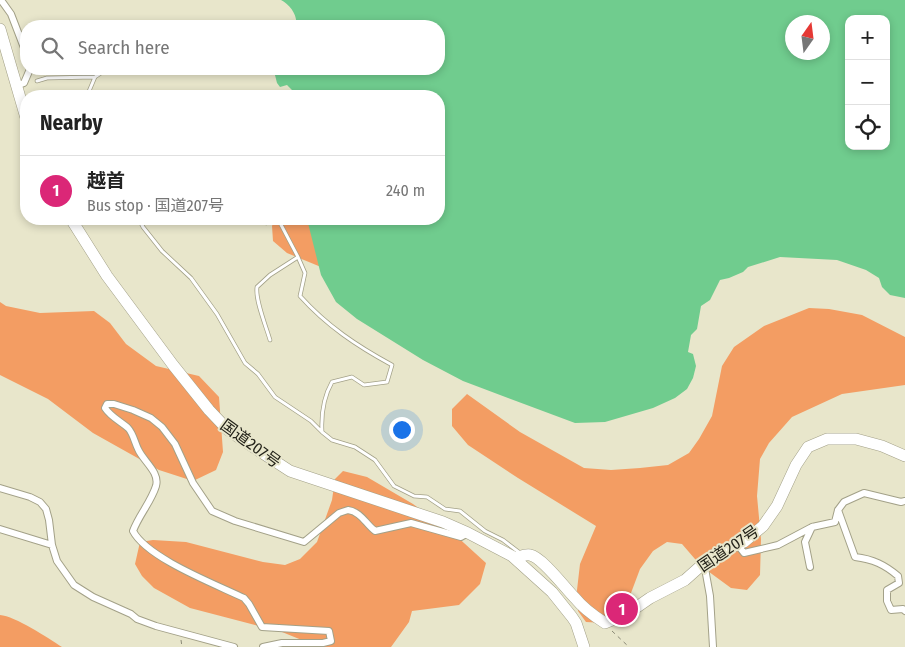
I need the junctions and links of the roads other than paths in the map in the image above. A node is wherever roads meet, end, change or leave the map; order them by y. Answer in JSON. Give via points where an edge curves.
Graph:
{"nodes":[{"id":1,"x":1,"y":0,"type":"edge"},
{"id":2,"x":0,"y":29,"type":"edge"},
{"id":3,"x":20,"y":37,"type":"edge"},
{"id":4,"x":27,"y":75,"type":"edge"},
{"id":5,"x":98,"y":75,"type":"edge"},
{"id":6,"x":95,"y":77,"type":"junction"},
{"id":7,"x":37,"y":81,"type":"dead end"},
{"id":8,"x":16,"y":86,"type":"junction"},
{"id":9,"x":90,"y":90,"type":"edge"},
{"id":10,"x":20,"y":99,"type":"edge"},
{"id":11,"x":75,"y":225,"type":"edge"},
{"id":12,"x":142,"y":225,"type":"edge"},
{"id":13,"x":281,"y":225,"type":"edge"},
{"id":14,"x":298,"y":257,"type":"junction"},
{"id":15,"x":270,"y":340,"type":"dead end"},
{"id":16,"x":322,"y":432,"type":"junction"},
{"id":17,"x":905,"y":456,"type":"edge"},
{"id":18,"x":0,"y":488,"type":"edge"},
{"id":19,"x":905,"y":501,"type":"edge"},
{"id":20,"x":838,"y":510,"type":"junction"},
{"id":21,"x":812,"y":527,"type":"junction"},
{"id":22,"x":0,"y":529,"type":"edge"},
{"id":23,"x":468,"y":533,"type":"junction"},
{"id":24,"x":52,"y":544,"type":"junction"},
{"id":25,"x":737,"y":544,"type":"junction"},
{"id":26,"x":520,"y":557,"type":"junction"},
{"id":27,"x":704,"y":562,"type":"junction"},
{"id":28,"x":810,"y":567,"type":"dead end"},
{"id":29,"x":905,"y":611,"type":"edge"},
{"id":30,"x":234,"y":647,"type":"edge"},
{"id":31,"x":263,"y":647,"type":"edge"},
{"id":32,"x":584,"y":647,"type":"edge"},
{"id":33,"x":713,"y":647,"type":"edge"}],
"edges":[{"from":1,"to":3,"type":"street"},
{"from":2,"to":8,"type":"highway"},
{"from":4,"to":8,"type":"street","via":[[24,82]]},
{"from":5,"to":6,"type":"lane"},
{"from":6,"to":7,"type":"lane"},
{"from":6,"to":9,"type":"lane"},
{"from":8,"to":10,"type":"highway"},
{"from":11,"to":23,"type":"highway","name":"国道207号","via":[[107,276],[173,365],[227,429],[290,470]]},
{"from":12,"to":16,"type":"lane","via":[[162,251],[192,278],[245,363],[275,397]]},
{"from":13,"to":14,"type":"lane"},
{"from":14,"to":15,"type":"lane","via":[[257,287],[256,295]]},
{"from":14,"to":16,"type":"lane","via":[[305,273],[300,296],[313,311],[357,346],[392,365],[387,382],[364,385],[352,376],[332,382],[321,412]]},
{"from":16,"to":26,"type":"lane","via":[[375,460],[394,486],[414,496],[427,497],[445,509],[460,511],[485,531],[503,540]]},
{"from":17,"to":25,"type":"highway","name":"国道207号","via":[[856,439],[827,439],[808,448],[763,526]]},
{"from":18,"to":24,"type":"street","via":[[40,502],[50,520]]},
{"from":19,"to":20,"type":"street","via":[[864,493],[844,502]]},
{"from":20,"to":21,"type":"street","via":[[835,522]]},
{"from":20,"to":29,"type":"street","via":[[855,556],[870,558],[898,576],[899,582],[887,590],[887,601],[890,610]]},
{"from":21,"to":25,"type":"street","via":[[778,544],[744,553]]},
{"from":21,"to":28,"type":"street","via":[[806,542]]},
{"from":22,"to":24,"type":"street"},
{"from":23,"to":26,"type":"highway","name":"国道207号"},
{"from":23,"to":31,"type":"street","via":[[461,536],[411,524],[374,530],[361,515],[348,510],[339,513],[304,542],[235,521],[212,511],[197,490],[175,444],[162,428],[151,418],[133,410],[107,404],[104,408],[111,416],[129,429],[138,451],[156,479],[152,496],[133,531],[137,538],[148,549],[171,562],[244,598],[262,626],[329,631],[331,641]]},
{"from":24,"to":30,"type":"street","via":[[65,574],[74,585],[93,597],[156,626]]},
{"from":25,"to":27,"type":"highway","name":"国道207号"},
{"from":26,"to":27,"type":"highway","name":"国道207号","via":[[535,557],[604,624],[685,580]]},
{"from":26,"to":32,"type":"highway","name":"国道207号","via":[[572,616]]},
{"from":27,"to":33,"type":"street"}]}
